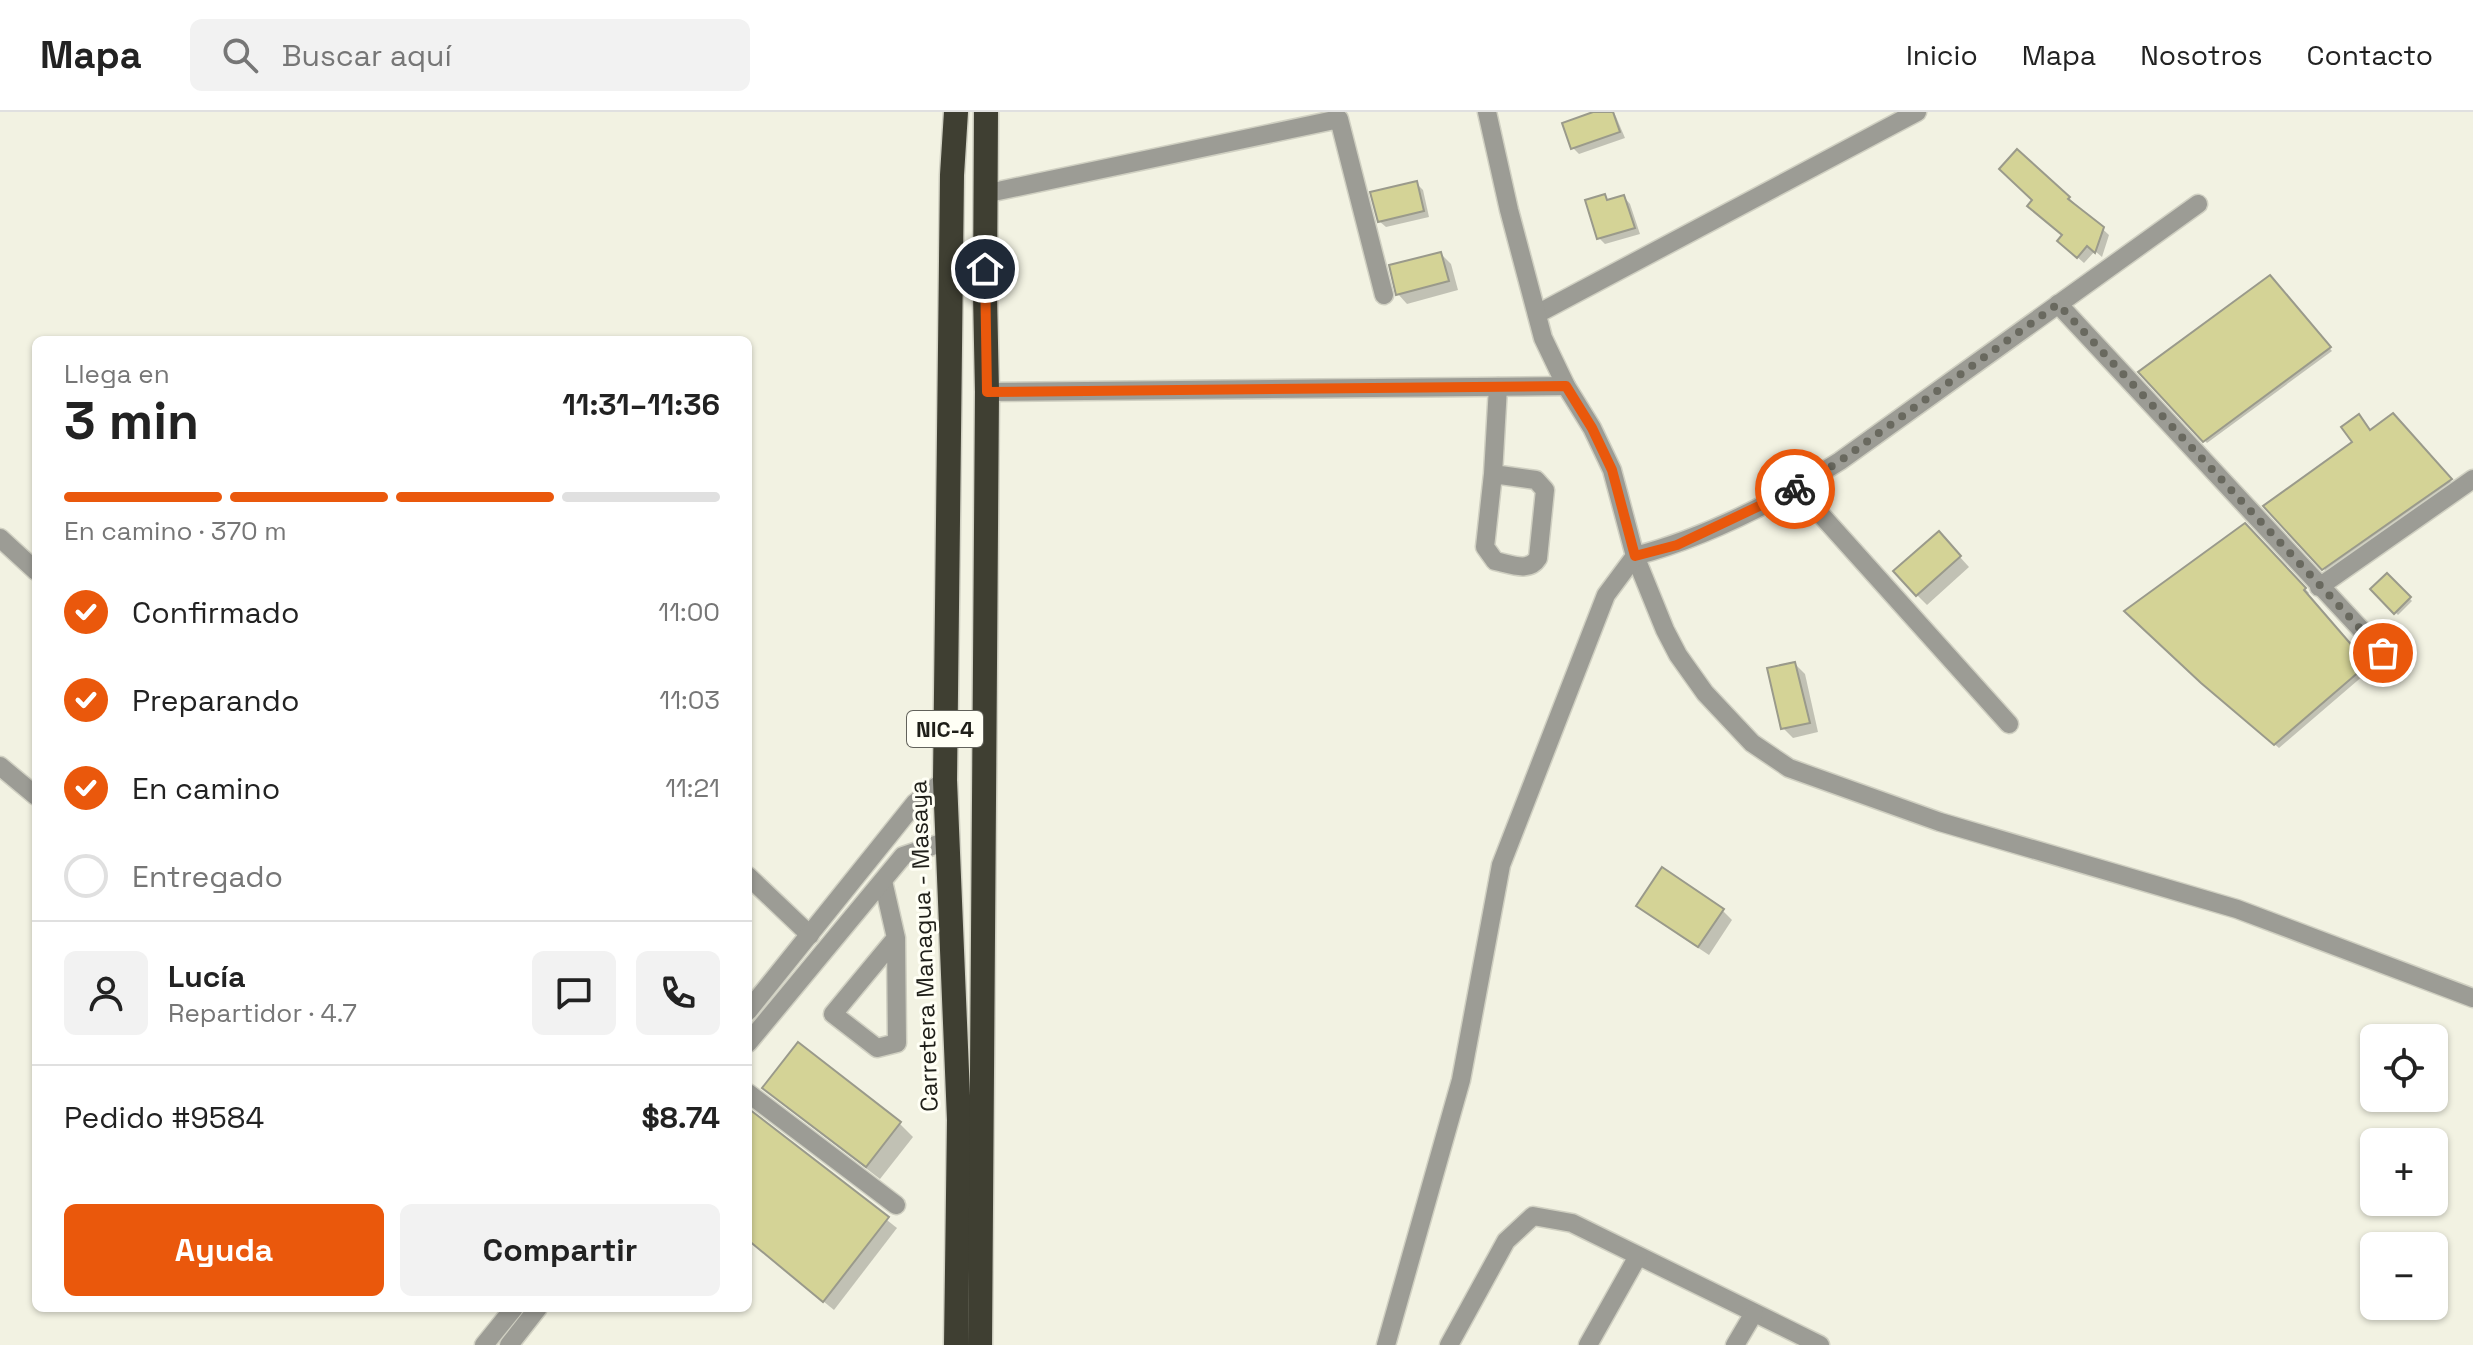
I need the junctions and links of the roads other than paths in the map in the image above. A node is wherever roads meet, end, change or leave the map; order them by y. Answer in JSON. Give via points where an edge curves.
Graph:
{"nodes":[{"id":1,"x":956,"y":112,"type":"edge"},
{"id":2,"x":986,"y":112,"type":"edge"},
{"id":3,"x":1487,"y":112,"type":"edge"},
{"id":4,"x":1917,"y":112,"type":"edge"},
{"id":5,"x":1338,"y":115,"type":"edge"},
{"id":6,"x":984,"y":194,"type":"junction"},
{"id":7,"x":2198,"y":204,"type":"dead end"},
{"id":8,"x":1384,"y":295,"type":"dead end"},
{"id":9,"x":2058,"y":304,"type":"junction"},
{"id":10,"x":1537,"y":314,"type":"junction"},
{"id":11,"x":1566,"y":386,"type":"junction"},
{"id":12,"x":1498,"y":387,"type":"junction"},
{"id":13,"x":987,"y":392,"type":"junction"},
{"id":14,"x":1493,"y":474,"type":"junction"},
{"id":15,"x":2473,"y":479,"type":"edge"},
{"id":16,"x":1797,"y":488,"type":"junction"},
{"id":17,"x":0,"y":538,"type":"edge"},
{"id":18,"x":1635,"y":556,"type":"junction"},
{"id":19,"x":32,"y":567,"type":"edge"},
{"id":20,"x":2319,"y":587,"type":"junction"},
{"id":21,"x":2383,"y":653,"type":"dead end"},
{"id":22,"x":2009,"y":724,"type":"dead end"},
{"id":23,"x":0,"y":766,"type":"edge"},
{"id":24,"x":945,"y":780,"type":"junction"},
{"id":25,"x":32,"y":793,"type":"edge"},
{"id":26,"x":947,"y":841,"type":"junction"},
{"id":27,"x":752,"y":880,"type":"edge"},
{"id":28,"x":883,"y":881,"type":"junction"},
{"id":29,"x":810,"y":935,"type":"junction"},
{"id":30,"x":896,"y":938,"type":"junction"},
{"id":31,"x":2473,"y":998,"type":"edge"},
{"id":32,"x":752,"y":1006,"type":"edge"},
{"id":33,"x":752,"y":1038,"type":"edge"},
{"id":34,"x":752,"y":1096,"type":"edge"},
{"id":35,"x":896,"y":1205,"type":"dead end"},
{"id":36,"x":1638,"y":1256,"type":"junction"},
{"id":37,"x":511,"y":1312,"type":"edge"},
{"id":38,"x":535,"y":1312,"type":"edge"},
{"id":39,"x":1754,"y":1313,"type":"junction"},
{"id":40,"x":484,"y":1345,"type":"edge"},
{"id":41,"x":509,"y":1345,"type":"edge"},
{"id":42,"x":956,"y":1345,"type":"edge"},
{"id":43,"x":980,"y":1345,"type":"edge"},
{"id":44,"x":1386,"y":1345,"type":"edge"},
{"id":45,"x":1449,"y":1345,"type":"edge"},
{"id":46,"x":1588,"y":1345,"type":"edge"},
{"id":47,"x":1735,"y":1345,"type":"edge"},
{"id":48,"x":1820,"y":1345,"type":"edge"}],
"edges":[{"from":1,"to":24,"type":"highway","name":"Carretera Managua - Masaya","number":"NIC-4"},
{"from":2,"to":6,"type":"highway","number":"NIC-4"},
{"from":3,"to":10,"type":"street"},
{"from":4,"to":10,"type":"street"},
{"from":5,"to":6,"type":"street"},
{"from":5,"to":8,"type":"street"},
{"from":6,"to":13,"type":"highway","number":"NIC-4"},
{"from":7,"to":9,"type":"street"},
{"from":9,"to":16,"type":"street"},
{"from":9,"to":20,"type":"street"},
{"from":10,"to":11,"type":"street"},
{"from":11,"to":12,"type":"street"},
{"from":11,"to":18,"type":"street","via":[[1612,470]]},
{"from":12,"to":13,"type":"street"},
{"from":12,"to":14,"type":"street"},
{"from":13,"to":43,"type":"highway","number":"NIC-4"},
{"from":14,"to":14,"type":"street","via":[[1485,547],[1495,561],[1527,567],[1538,558],[1545,490],[1536,480]]},
{"from":15,"to":20,"type":"street"},
{"from":16,"to":18,"type":"street","via":[[1677,545]]},
{"from":16,"to":22,"type":"street"},
{"from":17,"to":19,"type":"street"},
{"from":18,"to":31,"type":"street","via":[[1665,630],[1705,693],[1752,743],[1789,768],[1940,822],[2237,909]]},
{"from":18,"to":44,"type":"street","via":[[1606,595],[1501,865],[1461,1080]]},
{"from":20,"to":21,"type":"street"},
{"from":23,"to":25,"type":"street"},
{"from":24,"to":26,"type":"highway","name":"Carretera Managua - Masaya","number":"NIC-4"},
{"from":24,"to":29,"type":"street","via":[[915,803]]},
{"from":26,"to":28,"type":"street","via":[[903,856]]},
{"from":26,"to":42,"type":"highway","name":"Carretera Managua - Masaya","number":"NIC-4","via":[[959,1120]]},
{"from":27,"to":29,"type":"street"},
{"from":28,"to":30,"type":"street"},
{"from":28,"to":33,"type":"street"},
{"from":29,"to":32,"type":"street"},
{"from":30,"to":30,"type":"street","via":[[833,1014],[877,1048],[897,1043]]},
{"from":34,"to":35,"type":"street"},
{"from":36,"to":39,"type":"street"},
{"from":36,"to":45,"type":"street","via":[[1572,1223],[1533,1216],[1506,1241]]},
{"from":36,"to":46,"type":"street"},
{"from":37,"to":40,"type":"street"},
{"from":38,"to":41,"type":"street"},
{"from":39,"to":47,"type":"street"},
{"from":39,"to":48,"type":"street"}]}
